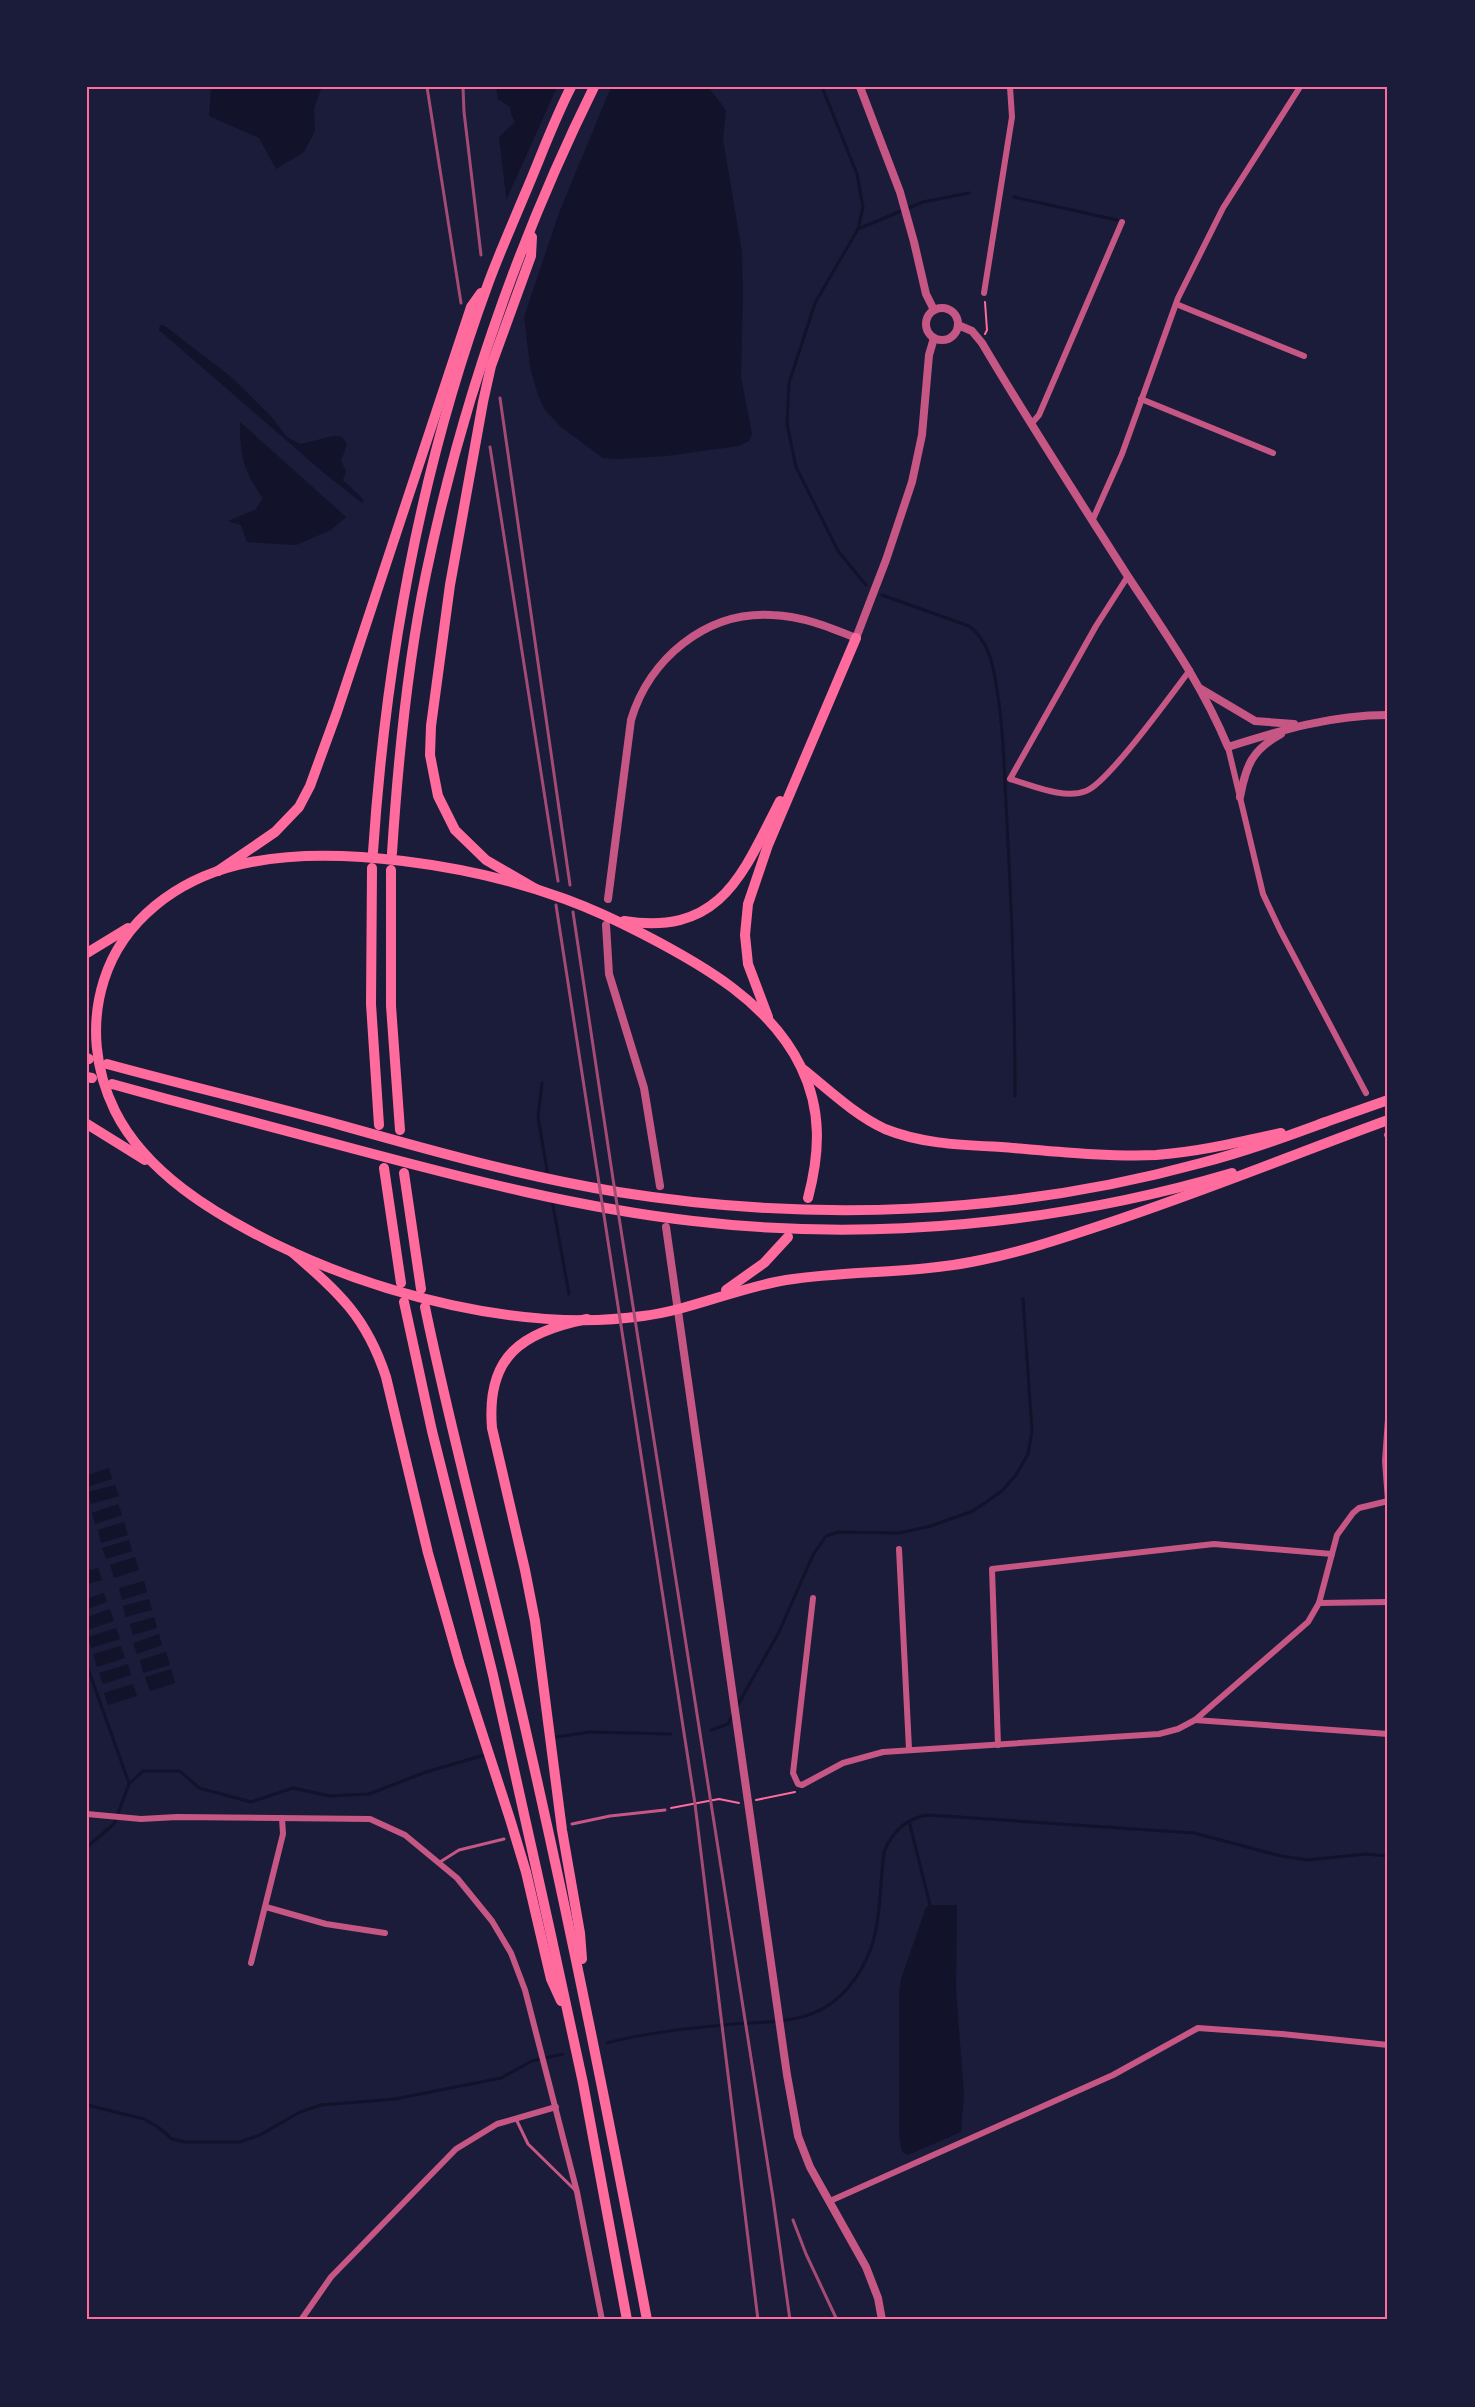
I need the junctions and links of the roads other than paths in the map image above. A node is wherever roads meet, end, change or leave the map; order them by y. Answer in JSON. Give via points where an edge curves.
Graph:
{"nodes":[{"id":1,"x":571,"y":87,"type":"edge"},
{"id":2,"x":594,"y":87,"type":"edge"},
{"id":3,"x":860,"y":87,"type":"edge"},
{"id":4,"x":1010,"y":87,"type":"edge"},
{"id":5,"x":1300,"y":87,"type":"edge"},
{"id":6,"x":1122,"y":222,"type":"dead end"},
{"id":7,"x":532,"y":228,"type":"junction"},
{"id":8,"x":488,"y":283,"type":"junction"},
{"id":9,"x":984,"y":293,"type":"road end"},
{"id":10,"x":1176,"y":304,"type":"junction"},
{"id":11,"x":934,"y":310,"type":"junction"},
{"id":12,"x":958,"y":324,"type":"junction"},
{"id":13,"x":934,"y":338,"type":"junction"},
{"id":14,"x":1304,"y":356,"type":"dead end"},
{"id":15,"x":1141,"y":399,"type":"junction"},
{"id":16,"x":1032,"y":423,"type":"junction"},
{"id":17,"x":1273,"y":453,"type":"dead end"},
{"id":18,"x":1093,"y":519,"type":"junction"},
{"id":19,"x":1128,"y":576,"type":"junction"},
{"id":20,"x":856,"y":638,"type":"junction"},
{"id":21,"x":1190,"y":670,"type":"junction"},
{"id":22,"x":1201,"y":689,"type":"junction"},
{"id":23,"x":1388,"y":715,"type":"edge"},
{"id":24,"x":1302,"y":724,"type":"junction"},
{"id":25,"x":813,"y":737,"type":"junction"},
{"id":26,"x":1228,"y":747,"type":"junction"},
{"id":27,"x":1240,"y":797,"type":"junction"},
{"id":28,"x":373,"y":852,"type":"dead end"},
{"id":29,"x":392,"y":853,"type":"dead end"},
{"id":30,"x":372,"y":868,"type":"dead end"},
{"id":31,"x":391,"y":870,"type":"dead end"},
{"id":32,"x":218,"y":871,"type":"junction"},
{"id":33,"x":536,"y":889,"type":"junction"},
{"id":34,"x":608,"y":899,"type":"dead end"},
{"id":35,"x":611,"y":922,"type":"junction"},
{"id":36,"x":135,"y":923,"type":"junction"},
{"id":37,"x":644,"y":929,"type":"junction"},
{"id":38,"x":87,"y":953,"type":"edge"},
{"id":39,"x":771,"y":1023,"type":"junction"},
{"id":40,"x":107,"y":1065,"type":"dead end"},
{"id":41,"x":802,"y":1068,"type":"junction"},
{"id":42,"x":112,"y":1084,"type":"dead end"},
{"id":43,"x":1366,"y":1093,"type":"dead end"},
{"id":44,"x":1388,"y":1100,"type":"edge"},
{"id":45,"x":1388,"y":1120,"type":"edge"},
{"id":46,"x":1326,"y":1122,"type":"junction"},
{"id":47,"x":87,"y":1124,"type":"edge"},
{"id":48,"x":379,"y":1125,"type":"dead end"},
{"id":49,"x":400,"y":1130,"type":"dead end"},
{"id":50,"x":1335,"y":1139,"type":"junction"},
{"id":51,"x":384,"y":1168,"type":"dead end"},
{"id":52,"x":404,"y":1173,"type":"dead end"},
{"id":53,"x":165,"y":1174,"type":"junction"},
{"id":54,"x":660,"y":1186,"type":"dead end"},
{"id":55,"x":808,"y":1198,"type":"dead end"},
{"id":56,"x":666,"y":1227,"type":"dead end"},
{"id":57,"x":788,"y":1237,"type":"dead end"},
{"id":58,"x":292,"y":1252,"type":"junction"},
{"id":59,"x":400,"y":1283,"type":"dead end"},
{"id":60,"x":422,"y":1289,"type":"dead end"},
{"id":61,"x":710,"y":1299,"type":"junction"},
{"id":62,"x":404,"y":1302,"type":"dead end"},
{"id":63,"x":425,"y":1307,"type":"dead end"},
{"id":64,"x":587,"y":1319,"type":"junction"},
{"id":65,"x":1388,"y":1419,"type":"edge"},
{"id":66,"x":1388,"y":1501,"type":"edge"},
{"id":67,"x":899,"y":1550,"type":"dead end"},
{"id":68,"x":1332,"y":1554,"type":"junction"},
{"id":69,"x":813,"y":1599,"type":"dead end"},
{"id":70,"x":1388,"y":1602,"type":"edge"},
{"id":71,"x":1319,"y":1603,"type":"junction"},
{"id":72,"x":1196,"y":1720,"type":"junction"},
{"id":73,"x":1388,"y":1734,"type":"edge"},
{"id":74,"x":998,"y":1745,"type":"junction"},
{"id":75,"x":909,"y":1749,"type":"junction"},
{"id":76,"x":665,"y":1809,"type":"road end"},
{"id":77,"x":89,"y":1815,"type":"edge"},
{"id":78,"x":282,"y":1818,"type":"junction"},
{"id":79,"x":572,"y":1824,"type":"dead end"},
{"id":80,"x":504,"y":1839,"type":"dead end"},
{"id":81,"x":440,"y":1862,"type":"junction"},
{"id":82,"x":266,"y":1907,"type":"junction"},
{"id":83,"x":385,"y":1933,"type":"dead end"},
{"id":84,"x":251,"y":1963,"type":"dead end"},
{"id":85,"x":587,"y":2013,"type":"junction"},
{"id":86,"x":568,"y":2018,"type":"junction"},
{"id":87,"x":1388,"y":2045,"type":"edge"},
{"id":88,"x":556,"y":2107,"type":"junction"},
{"id":89,"x":516,"y":2117,"type":"junction"},
{"id":90,"x":577,"y":2192,"type":"junction"},
{"id":91,"x":830,"y":2201,"type":"junction"},
{"id":92,"x":302,"y":2320,"type":"edge"},
{"id":93,"x":602,"y":2320,"type":"edge"},
{"id":94,"x":627,"y":2320,"type":"edge"},
{"id":95,"x":647,"y":2320,"type":"edge"},
{"id":96,"x":882,"y":2320,"type":"edge"}],
"edges":[{"from":1,"to":8,"type":"highway"},
{"from":2,"to":7,"type":"highway"},
{"from":3,"to":11,"type":"street","via":[[900,192],[926,294]]},
{"from":4,"to":9,"type":"street","via":[[1012,117]]},
{"from":5,"to":10,"type":"street","via":[[1223,208]]},
{"from":6,"to":16,"type":"street","via":[[1039,415]]},
{"from":7,"to":29,"type":"highway","via":[[482,361],[425,576],[403,725]]},
{"from":7,"to":33,"type":"highway","via":[[531,256],[489,375],[450,585],[430,755],[447,818],[473,850]]},
{"from":8,"to":28,"type":"highway","via":[[434,461],[409,570],[384,720]]},
{"from":8,"to":32,"type":"highway","via":[[471,307],[321,761],[299,807],[275,832]]},
{"from":10,"to":14,"type":"street"},
{"from":10,"to":15,"type":"street"},
{"from":11,"to":12,"type":"street","via":[[950,311]]},
{"from":11,"to":13,"type":"street","via":[[926,324]]},
{"from":12,"to":13,"type":"street","via":[[949,339]]},
{"from":12,"to":16,"type":"street","via":[[972,331],[982,343]]},
{"from":13,"to":20,"type":"street","via":[[912,482]]},
{"from":15,"to":17,"type":"street"},
{"from":15,"to":18,"type":"street"},
{"from":16,"to":18,"type":"street"},
{"from":18,"to":19,"type":"street"},
{"from":19,"to":21,"type":"street"},
{"from":19,"to":21,"type":"street","via":[[1010,779],[1065,794],[1086,791],[1122,756]]},
{"from":20,"to":25,"type":"highway"},
{"from":20,"to":34,"type":"street","via":[[799,618],[757,615],[710,628],[681,643],[670,654],[645,688],[631,720]]},
{"from":21,"to":22,"type":"street"},
{"from":22,"to":24,"type":"street","via":[[1255,721]]},
{"from":22,"to":26,"type":"street"},
{"from":23,"to":24,"type":"street"},
{"from":24,"to":26,"type":"street"},
{"from":24,"to":27,"type":"street","via":[[1264,744],[1252,756]]},
{"from":25,"to":37,"type":"highway","via":[[740,875],[723,896],[688,918]]},
{"from":25,"to":39,"type":"highway","via":[[757,874],[746,919],[748,964]]},
{"from":26,"to":27,"type":"street"},
{"from":27,"to":43,"type":"street","via":[[1263,894]]},
{"from":30,"to":48,"type":"highway","via":[[371,1004]]},
{"from":31,"to":49,"type":"highway","via":[[391,1006]]},
{"from":32,"to":33,"type":"highway","via":[[260,861],[370,859],[437,867]]},
{"from":32,"to":36,"type":"highway","via":[[165,898]]},
{"from":33,"to":35,"type":"highway"},
{"from":35,"to":37,"type":"highway"},
{"from":35,"to":54,"type":"street","via":[[609,974],[644,1088]]},
{"from":36,"to":38,"type":"highway"},
{"from":36,"to":53,"type":"highway","via":[[101,987],[95,1034],[98,1064],[121,1123]]},
{"from":37,"to":39,"type":"highway","via":[[722,980]]},
{"from":39,"to":41,"type":"highway"},
{"from":40,"to":46,"type":"highway","via":[[568,1183],[781,1210],[936,1208],[1098,1187],[1200,1164]]},
{"from":41,"to":46,"type":"highway","via":[[846,1105],[884,1128],[943,1143],[1155,1155],[1204,1149]]},
{"from":41,"to":55,"type":"highway","via":[[814,1107],[818,1143]]},
{"from":42,"to":50,"type":"highway","via":[[565,1201],[695,1221],[813,1229],[935,1226],[1055,1213],[1204,1181]]},
{"from":44,"to":46,"type":"highway"},
{"from":45,"to":50,"type":"highway"},
{"from":47,"to":53,"type":"highway"},
{"from":50,"to":61,"type":"highway","via":[[1247,1175],[1014,1253],[941,1267],[791,1279]]},
{"from":51,"to":59,"type":"highway"},
{"from":52,"to":60,"type":"highway"},
{"from":53,"to":58,"type":"highway","via":[[233,1222]]},
{"from":56,"to":91,"type":"street","via":[[798,2136]]},
{"from":57,"to":61,"type":"highway","via":[[750,1274]]},
{"from":58,"to":64,"type":"highway","via":[[388,1289],[447,1304],[525,1316]]},
{"from":58,"to":86,"type":"highway","via":[[335,1289],[358,1316],[378,1354],[459,1662],[523,1862],[551,1979]]},
{"from":61,"to":64,"type":"highway","via":[[640,1317]]},
{"from":62,"to":86,"type":"highway","via":[[493,1675]]},
{"from":63,"to":85,"type":"highway","via":[[514,1679]]},
{"from":64,"to":85,"type":"highway","via":[[566,1323],[527,1340],[506,1358],[491,1394],[492,1428],[535,1622],[562,1830],[580,1933]]},
{"from":65,"to":66,"type":"street"},
{"from":66,"to":68,"type":"street","via":[[1353,1513],[1336,1535]]},
{"from":67,"to":75,"type":"street"},
{"from":68,"to":71,"type":"street"},
{"from":68,"to":74,"type":"street","via":[[1214,1544],[992,1569]]},
{"from":69,"to":75,"type":"street","via":[[795,1781],[802,1785],[843,1763]]},
{"from":70,"to":71,"type":"street"},
{"from":71,"to":72,"type":"street","via":[[1308,1622]]},
{"from":72,"to":73,"type":"street"},
{"from":72,"to":74,"type":"street","via":[[1159,1734]]},
{"from":74,"to":75,"type":"street"},
{"from":76,"to":79,"type":"lane"},
{"from":77,"to":78,"type":"street","via":[[141,1819]]},
{"from":78,"to":81,"type":"street","via":[[370,1819],[405,1835]]},
{"from":78,"to":82,"type":"street","via":[[283,1834]]},
{"from":80,"to":81,"type":"lane","via":[[459,1850]]},
{"from":81,"to":88,"type":"street","via":[[492,1921],[511,1953],[525,1990]]},
{"from":82,"to":83,"type":"street","via":[[326,1924]]},
{"from":82,"to":84,"type":"street"},
{"from":85,"to":95,"type":"highway"},
{"from":86,"to":94,"type":"highway"},
{"from":87,"to":91,"type":"street","via":[[1198,2028],[1113,2075]]},
{"from":88,"to":89,"type":"street"},
{"from":88,"to":90,"type":"street"},
{"from":89,"to":90,"type":"lane","via":[[528,2144]]},
{"from":89,"to":92,"type":"street","via":[[456,2149],[331,2277]]},
{"from":90,"to":93,"type":"street"},
{"from":91,"to":96,"type":"street","via":[[866,2267]]}]}
